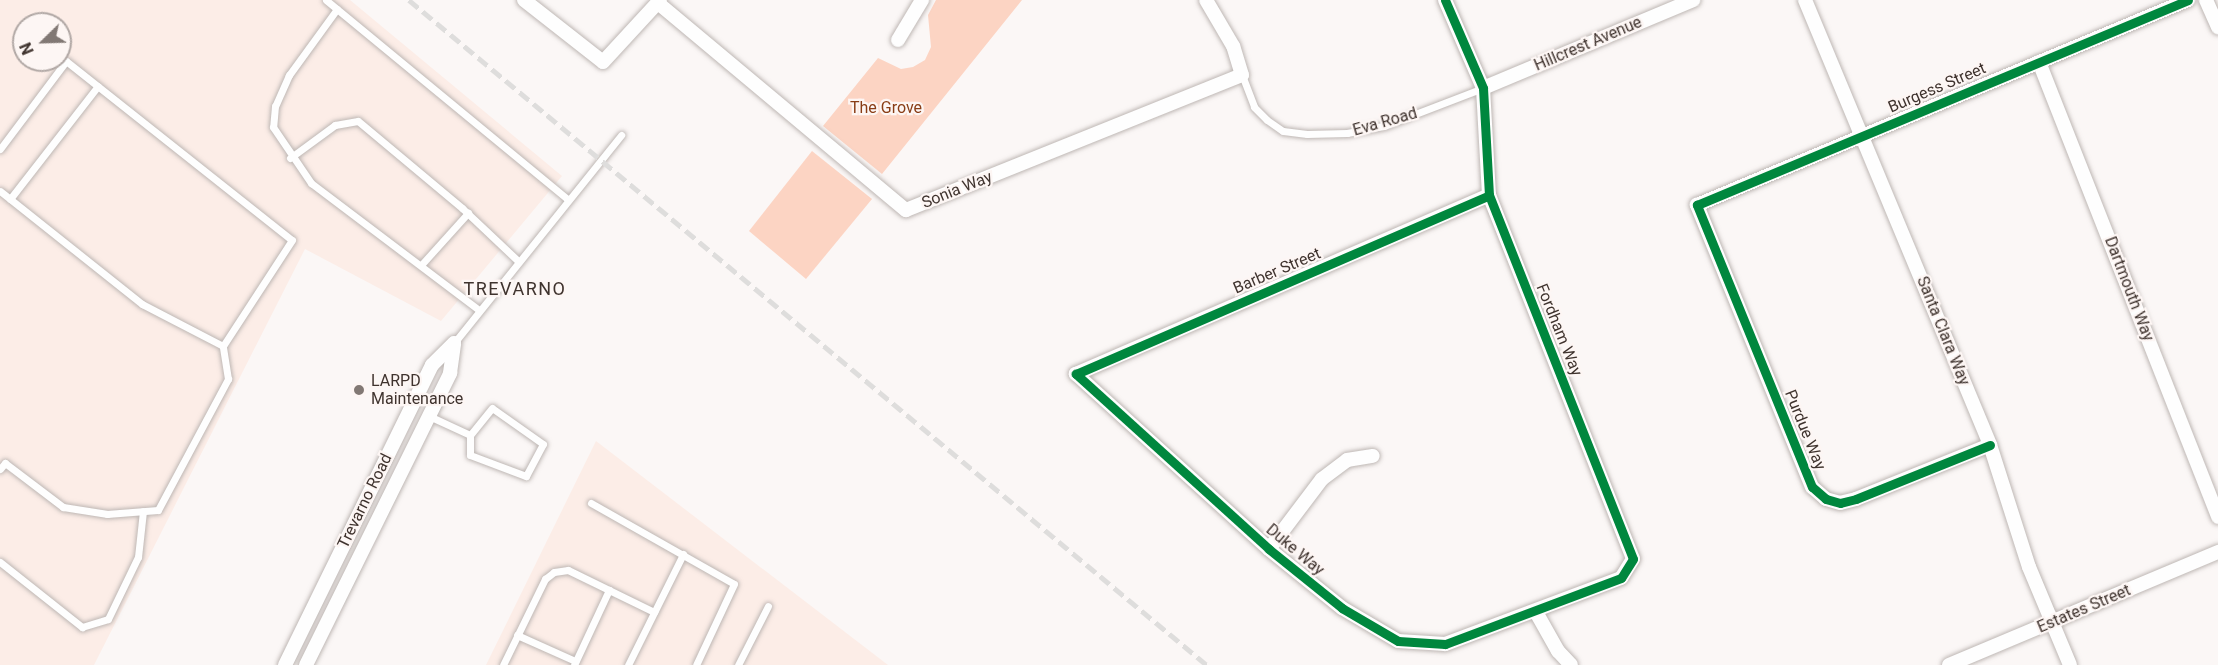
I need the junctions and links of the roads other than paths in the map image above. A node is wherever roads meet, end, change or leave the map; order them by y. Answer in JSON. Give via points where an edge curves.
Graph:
{"nodes":[{"id":1,"x":326,"y":0,"type":"edge"},
{"id":2,"x":524,"y":0,"type":"edge"},
{"id":3,"x":922,"y":0,"type":"edge"},
{"id":4,"x":1206,"y":0,"type":"edge"},
{"id":5,"x":1445,"y":0,"type":"edge"},
{"id":6,"x":1693,"y":0,"type":"edge"},
{"id":7,"x":1805,"y":0,"type":"edge"},
{"id":8,"x":2188,"y":0,"type":"edge"},
{"id":9,"x":2206,"y":0,"type":"edge"},
{"id":10,"x":659,"y":2,"type":"edge"},
{"id":11,"x":336,"y":9,"type":"junction"},
{"id":12,"x":2218,"y":27,"type":"edge"},
{"id":13,"x":898,"y":40,"type":"dead end"},
{"id":14,"x":2039,"y":62,"type":"junction"},
{"id":15,"x":1242,"y":75,"type":"junction"},
{"id":16,"x":98,"y":86,"type":"junction"},
{"id":17,"x":1484,"y":88,"type":"junction"},
{"id":18,"x":621,"y":135,"type":"dead end"},
{"id":19,"x":1863,"y":137,"type":"junction"},
{"id":20,"x":0,"y":149,"type":"edge"},
{"id":21,"x":290,"y":158,"type":"junction"},
{"id":22,"x":0,"y":190,"type":"edge"},
{"id":23,"x":1489,"y":195,"type":"junction"},
{"id":24,"x":10,"y":199,"type":"junction"},
{"id":25,"x":567,"y":199,"type":"junction"},
{"id":26,"x":1697,"y":205,"type":"joint"},
{"id":27,"x":468,"y":213,"type":"junction"},
{"id":28,"x":518,"y":261,"type":"junction"},
{"id":29,"x":422,"y":264,"type":"junction"},
{"id":30,"x":479,"y":310,"type":"junction"},
{"id":31,"x":454,"y":343,"type":"junction"},
{"id":32,"x":224,"y":346,"type":"junction"},
{"id":33,"x":1076,"y":374,"type":"joint"},
{"id":34,"x":429,"y":416,"type":"junction"},
{"id":35,"x":470,"y":435,"type":"junction"},
{"id":36,"x":1990,"y":445,"type":"junction"},
{"id":37,"x":1373,"y":456,"type":"dead end"},
{"id":38,"x":0,"y":469,"type":"edge"},
{"id":39,"x":591,"y":503,"type":"dead end"},
{"id":40,"x":143,"y":511,"type":"junction"},
{"id":41,"x":2218,"y":517,"type":"edge"},
{"id":42,"x":1269,"y":549,"type":"junction"},
{"id":43,"x":2218,"y":552,"type":"edge"},
{"id":44,"x":683,"y":554,"type":"junction"},
{"id":45,"x":0,"y":562,"type":"edge"},
{"id":46,"x":609,"y":590,"type":"junction"},
{"id":47,"x":768,"y":606,"type":"dead end"},
{"id":48,"x":654,"y":612,"type":"junction"},
{"id":49,"x":1536,"y":612,"type":"junction"},
{"id":50,"x":2053,"y":621,"type":"junction"},
{"id":51,"x":517,"y":635,"type":"junction"},
{"id":52,"x":574,"y":663,"type":"edge"},
{"id":53,"x":285,"y":665,"type":"edge"},
{"id":54,"x":306,"y":665,"type":"edge"},
{"id":55,"x":503,"y":665,"type":"edge"},
{"id":56,"x":628,"y":665,"type":"edge"},
{"id":57,"x":696,"y":665,"type":"edge"},
{"id":58,"x":738,"y":665,"type":"edge"},
{"id":59,"x":1571,"y":665,"type":"edge"},
{"id":60,"x":1949,"y":665,"type":"edge"},
{"id":61,"x":2070,"y":665,"type":"edge"}],
"edges":[{"from":1,"to":11,"type":"lane"},
{"from":2,"to":10,"type":"street","via":[[603,62]]},
{"from":3,"to":13,"type":"street"},
{"from":4,"to":15,"type":"street","via":[[1233,46]]},
{"from":5,"to":17,"type":"street","name":"Fordham Way"},
{"from":6,"to":17,"type":"street","name":"Hillcrest Avenue"},
{"from":7,"to":19,"type":"street","name":"Santa Clara Way"},
{"from":8,"to":14,"type":"street","name":"Burgess Street"},
{"from":9,"to":12,"type":"street"},
{"from":10,"to":15,"type":"street","name":"Sonia Way","via":[[906,210]]},
{"from":11,"to":21,"type":"lane","via":[[289,75],[275,106],[273,127]]},
{"from":11,"to":25,"type":"lane"},
{"from":14,"to":19,"type":"street","name":"Burgess Street"},
{"from":14,"to":41,"type":"street","name":"Dartmouth Way"},
{"from":15,"to":17,"type":"lane","name":"Eva Road","via":[[1254,108],[1267,120],[1283,131],[1307,134],[1347,133],[1384,126]]},
{"from":16,"to":20,"type":"lane","via":[[66,61]]},
{"from":16,"to":24,"type":"lane"},
{"from":16,"to":32,"type":"lane","via":[[292,240]]},
{"from":17,"to":23,"type":"street","name":"Fordham Way"},
{"from":18,"to":25,"type":"lane","name":"Trevarno Road"},
{"from":19,"to":26,"type":"street","name":"Burgess Street"},
{"from":19,"to":36,"type":"street","name":"Santa Clara Way"},
{"from":21,"to":27,"type":"lane","via":[[345,121],[364,125]]},
{"from":21,"to":29,"type":"lane","via":[[311,183]]},
{"from":22,"to":24,"type":"lane"},
{"from":23,"to":33,"type":"street","name":"Barber Street"},
{"from":23,"to":49,"type":"street","name":"Fordham Way","via":[[1633,559],[1621,578]]},
{"from":24,"to":32,"type":"lane","via":[[142,304]]},
{"from":25,"to":28,"type":"lane","name":"Trevarno Road"},
{"from":26,"to":36,"type":"street","name":"Purdue Way","via":[[1812,487],[1819,493],[1840,503],[1856,499]]},
{"from":27,"to":28,"type":"lane"},
{"from":27,"to":29,"type":"lane"},
{"from":28,"to":30,"type":"lane","name":"Trevarno Road"},
{"from":29,"to":30,"type":"lane"},
{"from":30,"to":31,"type":"lane","name":"Trevarno Road"},
{"from":31,"to":34,"type":"street","name":"Trevarno Road","via":[[450,373]]},
{"from":31,"to":53,"type":"street","name":"Trevarno Road","via":[[432,365]]},
{"from":32,"to":40,"type":"lane","via":[[228,379],[158,510]]},
{"from":33,"to":42,"type":"street","name":"Duke Way"},
{"from":34,"to":35,"type":"lane"},
{"from":34,"to":54,"type":"street","name":"Trevarno Road"},
{"from":35,"to":35,"type":"lane","via":[[470,454],[526,476],[543,444],[492,408]]},
{"from":36,"to":50,"type":"street","name":"Santa Clara Way","via":[[2029,567]]},
{"from":37,"to":42,"type":"street","via":[[1347,460],[1322,478]]},
{"from":38,"to":40,"type":"lane","via":[[5,463],[63,507],[107,514]]},
{"from":39,"to":44,"type":"lane"},
{"from":40,"to":45,"type":"lane","via":[[138,557],[108,619],[82,627]]},
{"from":42,"to":49,"type":"street","name":"Duke Way","via":[[1342,608],[1398,641],[1445,644]]},
{"from":43,"to":50,"type":"street","name":"Estates Street"},
{"from":44,"to":48,"type":"lane"},
{"from":44,"to":57,"type":"lane","via":[[734,584]]},
{"from":46,"to":48,"type":"lane"},
{"from":46,"to":51,"type":"lane","via":[[568,570],[554,572],[545,579]]},
{"from":46,"to":52,"type":"lane"},
{"from":47,"to":58,"type":"lane"},
{"from":48,"to":56,"type":"lane"},
{"from":49,"to":59,"type":"street","via":[[1558,651]]},
{"from":50,"to":60,"type":"street","name":"Estates Street"},
{"from":50,"to":61,"type":"street","name":"Santa Clara Way"},
{"from":51,"to":52,"type":"lane"},
{"from":51,"to":55,"type":"lane"}]}
